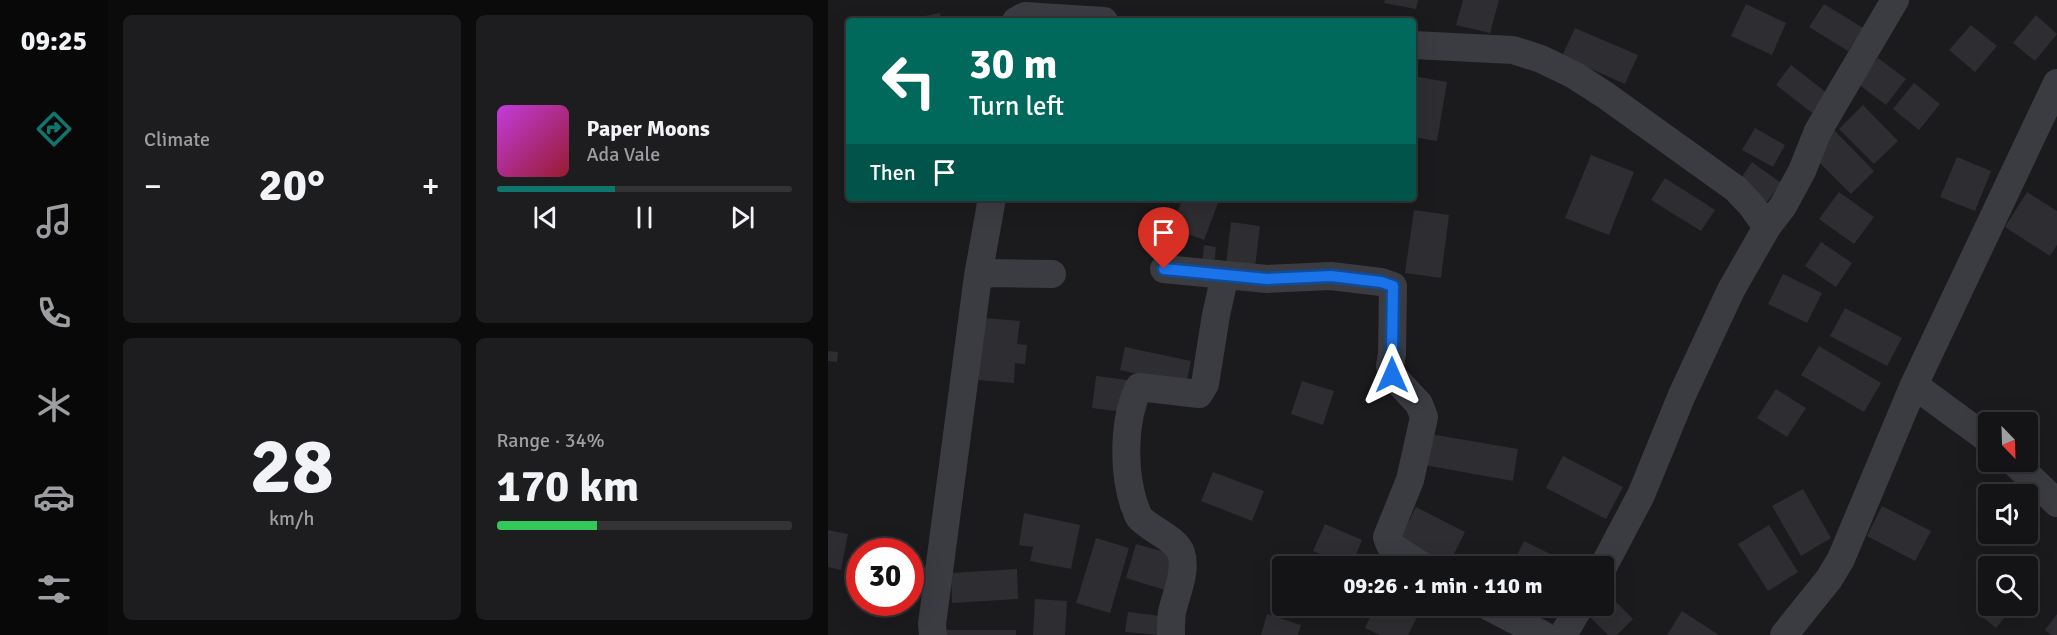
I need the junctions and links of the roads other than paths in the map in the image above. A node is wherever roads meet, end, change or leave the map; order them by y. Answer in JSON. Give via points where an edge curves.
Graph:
{"nodes":[{"id":1,"x":1895,"y":0,"type":"edge"},
{"id":2,"x":1021,"y":18,"type":"edge"},
{"id":3,"x":1057,"y":18,"type":"edge"},
{"id":4,"x":1416,"y":45,"type":"edge"},
{"id":5,"x":2057,"y":83,"type":"edge"},
{"id":6,"x":991,"y":201,"type":"edge"},
{"id":7,"x":1767,"y":227,"type":"junction"},
{"id":8,"x":1164,"y":269,"type":"dead end"},
{"id":9,"x":1052,"y":274,"type":"dead end"},
{"id":10,"x":1225,"y":275,"type":"junction"},
{"id":11,"x":978,"y":276,"type":"junction"},
{"id":12,"x":1914,"y":385,"type":"junction"},
{"id":13,"x":1978,"y":432,"type":"edge"},
{"id":14,"x":2024,"y":472,"type":"edge"},
{"id":15,"x":2057,"y":503,"type":"edge"},
{"id":16,"x":1407,"y":556,"type":"edge"},
{"id":17,"x":1608,"y":556,"type":"edge"},
{"id":18,"x":1507,"y":616,"type":"edge"},
{"id":19,"x":1574,"y":616,"type":"edge"},
{"id":20,"x":933,"y":635,"type":"edge"},
{"id":21,"x":1171,"y":635,"type":"edge"},
{"id":22,"x":1544,"y":635,"type":"edge"},
{"id":23,"x":1563,"y":635,"type":"edge"},
{"id":24,"x":1784,"y":635,"type":"edge"}],
"edges":[{"from":1,"to":7,"type":"street","via":[[1818,131],[1783,207]]},
{"from":2,"to":3,"type":"street"},
{"from":4,"to":7,"type":"street","via":[[1513,50],[1541,58],[1574,75],[1736,189]]},
{"from":5,"to":12,"type":"street"},
{"from":6,"to":11,"type":"street"},
{"from":7,"to":17,"type":"street","via":[[1709,335],[1641,495]]},
{"from":8,"to":10,"type":"street"},
{"from":9,"to":11,"type":"street"},
{"from":10,"to":16,"type":"street","via":[[1267,279],[1331,276],[1393,286],[1392,375],[1419,404],[1424,417],[1410,480],[1387,537],[1390,545]]},
{"from":10,"to":21,"type":"street","via":[[1205,384],[1199,394],[1139,387],[1133,399],[1126,469],[1138,517],[1180,550],[1183,563]]},
{"from":11,"to":20,"type":"street"},
{"from":12,"to":13,"type":"street"},
{"from":12,"to":24,"type":"street","via":[[1841,559]]},
{"from":14,"to":15,"type":"street"},
{"from":18,"to":22,"type":"street"},
{"from":19,"to":23,"type":"street"}]}
